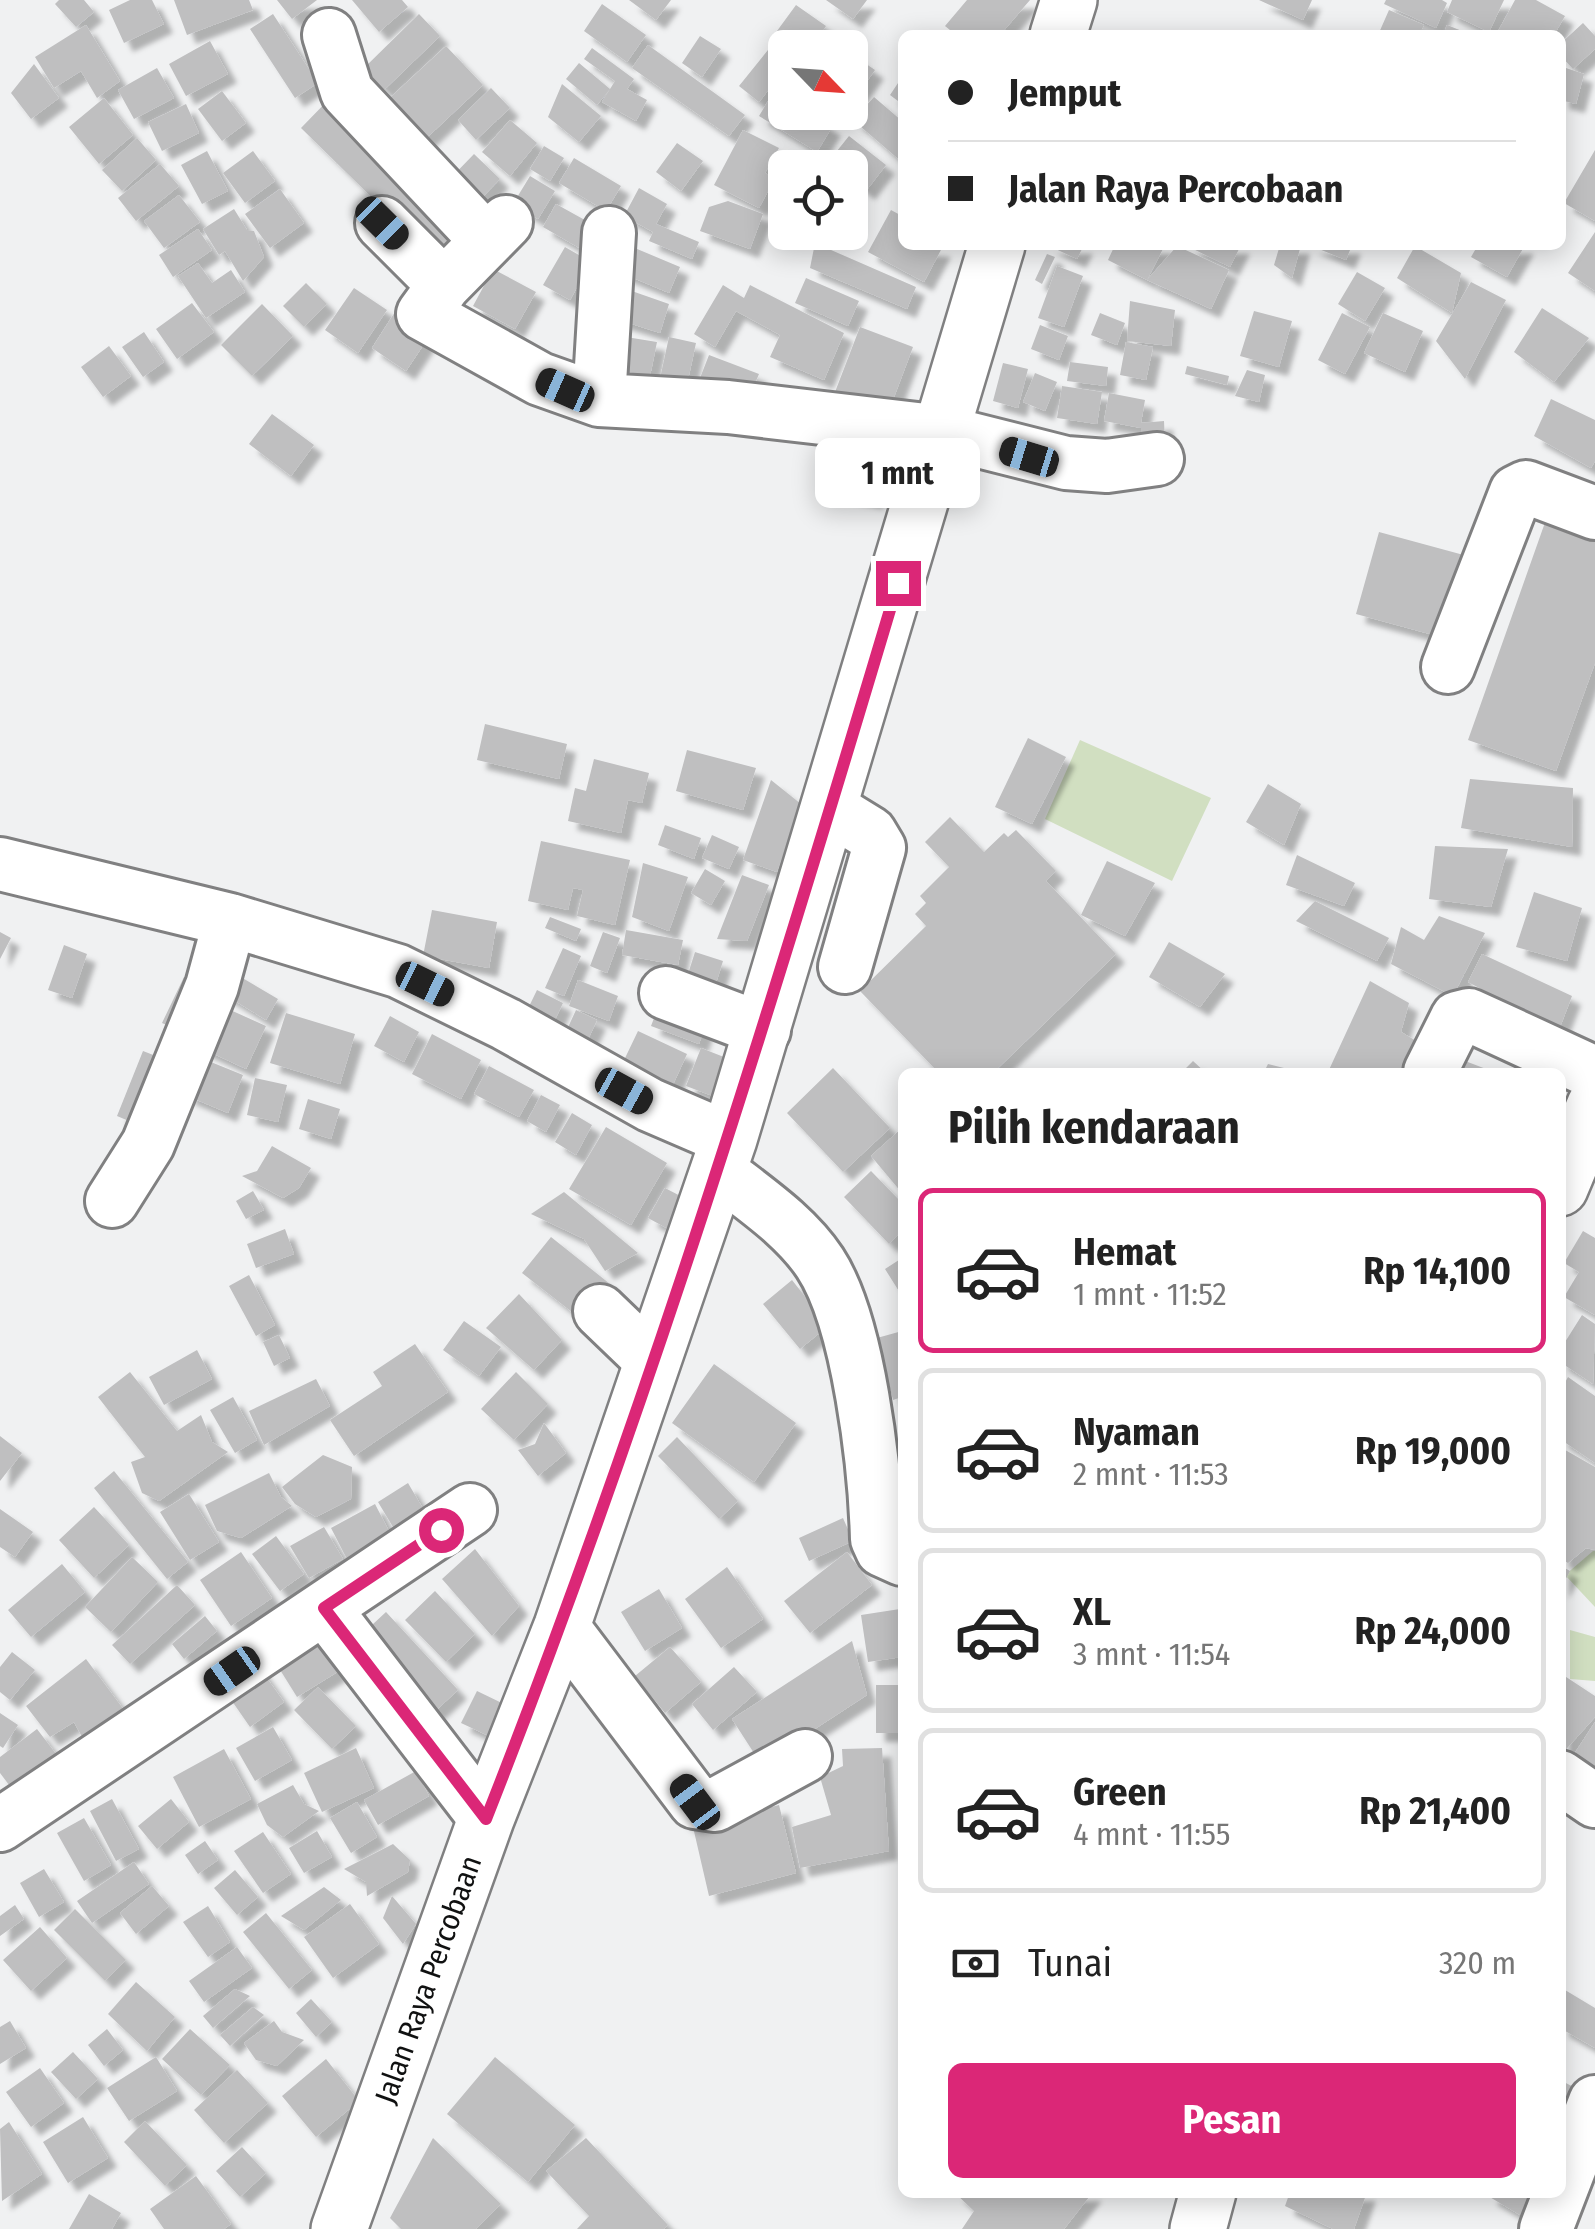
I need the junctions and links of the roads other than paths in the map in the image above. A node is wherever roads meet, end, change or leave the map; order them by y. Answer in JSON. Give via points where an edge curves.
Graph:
{"nodes":[{"id":1,"x":1068,"y":0,"type":"edge"},
{"id":2,"x":1059,"y":30,"type":"edge"},
{"id":3,"x":329,"y":36,"type":"dead end"},
{"id":4,"x":382,"y":223,"type":"dead end"},
{"id":5,"x":609,"y":233,"type":"dead end"},
{"id":6,"x":997,"y":250,"type":"edge"},
{"id":7,"x":444,"y":284,"type":"junction"},
{"id":8,"x":599,"y":400,"type":"junction"},
{"id":9,"x":943,"y":432,"type":"junction"},
{"id":10,"x":1157,"y":460,"type":"dead end"},
{"id":11,"x":1595,"y":512,"type":"edge"},
{"id":12,"x":1448,"y":667,"type":"dead end"},
{"id":13,"x":832,"y":809,"type":"junction"},
{"id":14,"x":0,"y":864,"type":"edge"},
{"id":15,"x":230,"y":920,"type":"junction"},
{"id":16,"x":845,"y":968,"type":"dead end"},
{"id":17,"x":666,"y":993,"type":"dead end"},
{"id":18,"x":764,"y":1030,"type":"junction"},
{"id":19,"x":1432,"y":1068,"type":"edge"},
{"id":20,"x":1595,"y":1073,"type":"edge"},
{"id":21,"x":1595,"y":1105,"type":"edge"},
{"id":22,"x":724,"y":1154,"type":"junction"},
{"id":23,"x":1566,"y":1174,"type":"edge"},
{"id":24,"x":112,"y":1201,"type":"dead end"},
{"id":25,"x":600,"y":1311,"type":"dead end"},
{"id":26,"x":652,"y":1361,"type":"junction"},
{"id":27,"x":470,"y":1510,"type":"dead end"},
{"id":28,"x":898,"y":1557,"type":"edge"},
{"id":29,"x":324,"y":1608,"type":"junction"},
{"id":30,"x":562,"y":1626,"type":"junction"},
{"id":31,"x":806,"y":1756,"type":"dead end"},
{"id":32,"x":1566,"y":1781,"type":"edge"},
{"id":33,"x":1595,"y":1801,"type":"edge"},
{"id":34,"x":486,"y":1819,"type":"junction"},
{"id":35,"x":0,"y":1825,"type":"edge"},
{"id":36,"x":1595,"y":2102,"type":"edge"},
{"id":37,"x":1566,"y":2177,"type":"edge"},
{"id":38,"x":1558,"y":2198,"type":"edge"},
{"id":39,"x":339,"y":2229,"type":"edge"},
{"id":40,"x":1546,"y":2229,"type":"edge"}],
"edges":[{"from":1,"to":2,"type":"highway"},
{"from":3,"to":7,"type":"street","via":[[347,92],[496,232]]},
{"from":4,"to":7,"type":"street"},
{"from":5,"to":8,"type":"street"},
{"from":6,"to":9,"type":"highway","name":"Jalan Raya Percobaan"},
{"from":7,"to":8,"type":"street","via":[[422,314],[540,379]]},
{"from":8,"to":9,"type":"street"},
{"from":9,"to":10,"type":"street","via":[[1066,463]]},
{"from":9,"to":13,"type":"highway","name":"Jalan Raya Percobaan"},
{"from":11,"to":12,"type":"street","via":[[1526,487],[1516,492]]},
{"from":13,"to":16,"type":"street","via":[[870,833],[880,848]]},
{"from":13,"to":18,"type":"highway","name":"Jalan Raya Percobaan"},
{"from":14,"to":15,"type":"street"},
{"from":15,"to":22,"type":"street","via":[[398,972],[506,1024]]},
{"from":15,"to":24,"type":"street","via":[[212,986],[148,1144]]},
{"from":17,"to":18,"type":"street"},
{"from":18,"to":22,"type":"highway","name":"Jalan Raya Percobaan"},
{"from":19,"to":20,"type":"street","via":[[1457,1018],[1469,1016]]},
{"from":21,"to":23,"type":"highway"},
{"from":22,"to":26,"type":"highway","name":"Jalan Raya Percobaan"},
{"from":22,"to":28,"type":"street","via":[[822,1264],[862,1384],[877,1540]]},
{"from":25,"to":26,"type":"street"},
{"from":26,"to":30,"type":"highway","name":"Jalan Raya Percobaan"},
{"from":27,"to":29,"type":"street"},
{"from":29,"to":34,"type":"street"},
{"from":29,"to":35,"type":"street"},
{"from":30,"to":31,"type":"street","via":[[695,1802],[715,1805]]},
{"from":30,"to":34,"type":"highway","name":"Jalan Raya Percobaan"},
{"from":32,"to":33,"type":"street"},
{"from":34,"to":39,"type":"highway","name":"Jalan Raya Percobaan"},
{"from":36,"to":37,"type":"street"},
{"from":38,"to":40,"type":"street"}]}
